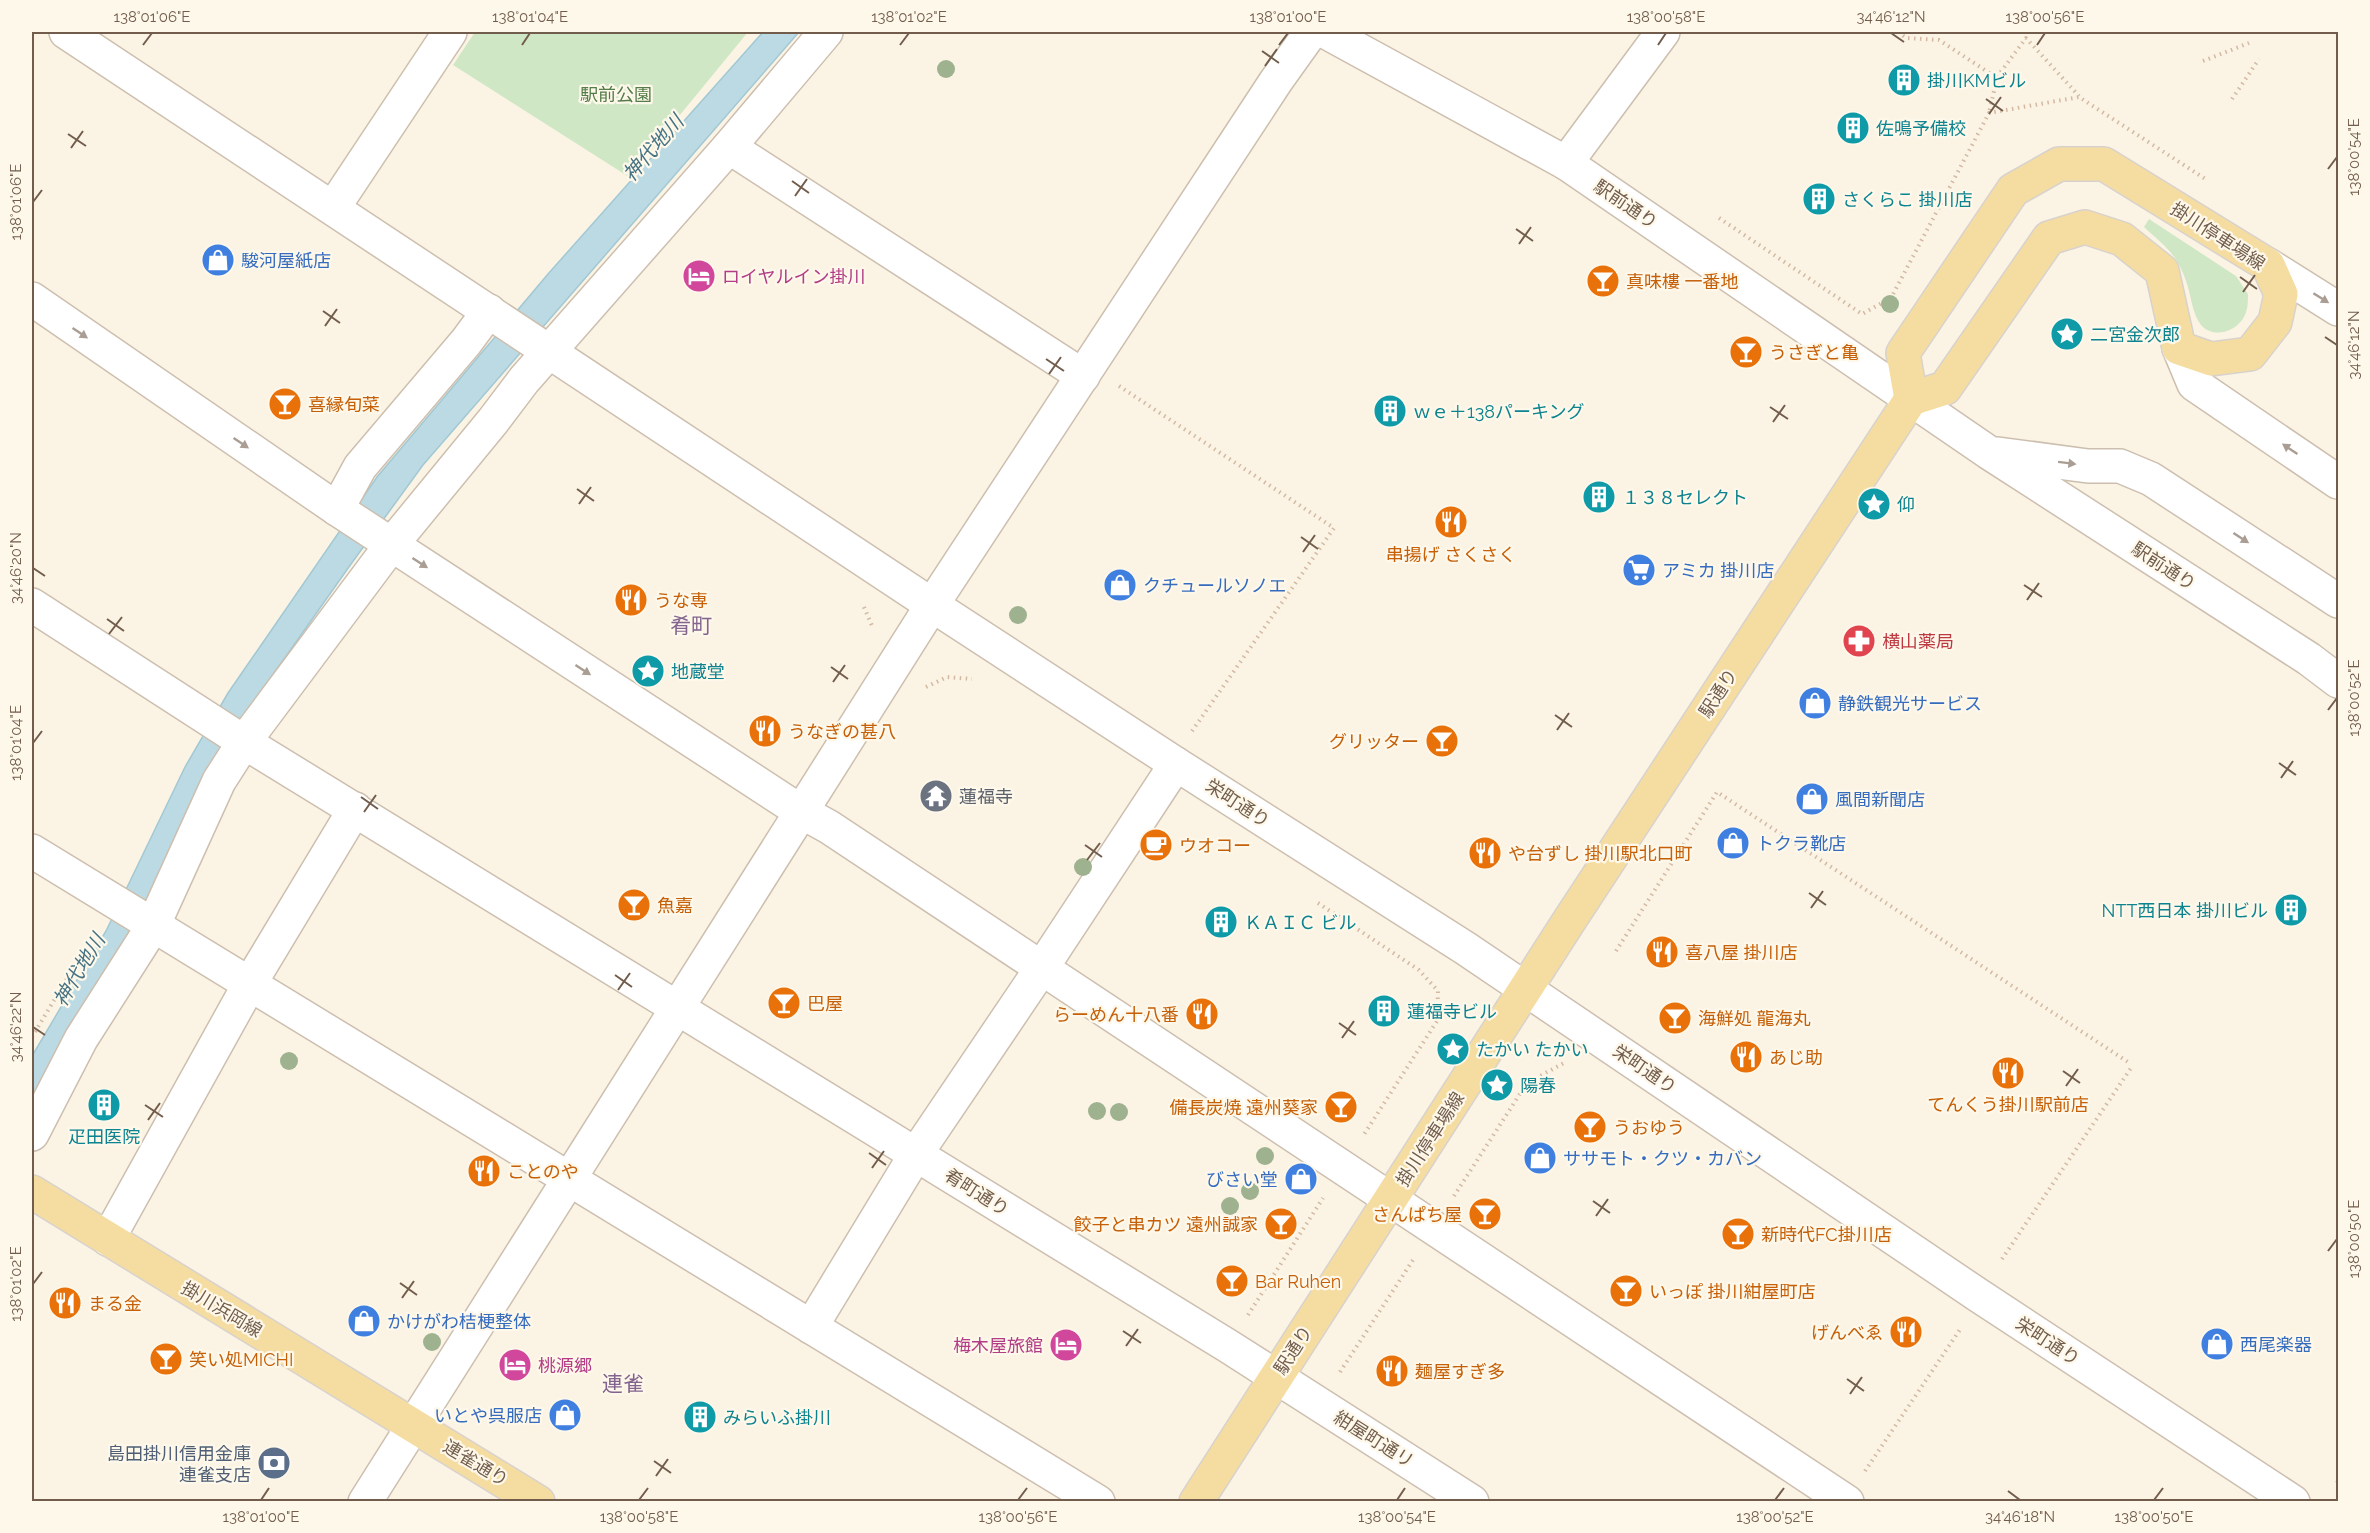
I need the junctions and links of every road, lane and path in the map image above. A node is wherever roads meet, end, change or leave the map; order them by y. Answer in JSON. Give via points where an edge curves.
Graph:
{"nodes":[{"id":1,"x":66,"y":32,"type":"edge"},
{"id":2,"x":450,"y":32,"type":"edge"},
{"id":3,"x":826,"y":32,"type":"edge"},
{"id":4,"x":1311,"y":32,"type":"edge"},
{"id":5,"x":1326,"y":32,"type":"edge"},
{"id":6,"x":1663,"y":32,"type":"edge"},
{"id":7,"x":1898,"y":32,"type":"edge"},
{"id":8,"x":2249,"y":43,"type":"dead end"},
{"id":9,"x":2259,"y":59,"type":"dead end"},
{"id":10,"x":2203,"y":61,"type":"dead end"},
{"id":11,"x":1997,"y":78,"type":"junction"},
{"id":12,"x":2079,"y":97,"type":"junction"},
{"id":13,"x":2232,"y":99,"type":"dead end"},
{"id":14,"x":1989,"y":113,"type":"junction"},
{"id":15,"x":729,"y":147,"type":"junction"},
{"id":16,"x":1566,"y":163,"type":"junction"},
{"id":17,"x":2209,"y":181,"type":"dead end"},
{"id":18,"x":333,"y":208,"type":"junction"},
{"id":19,"x":1716,"y":216,"type":"dead end"},
{"id":20,"x":2268,"y":265,"type":"junction"},
{"id":21,"x":32,"y":299,"type":"edge"},
{"id":22,"x":2338,"y":309,"type":"edge"},
{"id":23,"x":489,"y":312,"type":"junction"},
{"id":24,"x":2179,"y":348,"type":"junction"},
{"id":25,"x":549,"y":351,"type":"junction"},
{"id":26,"x":1083,"y":376,"type":"junction"},
{"id":27,"x":1119,"y":385,"type":"dead end"},
{"id":28,"x":1911,"y":399,"type":"junction"},
{"id":29,"x":1988,"y":452,"type":"junction"},
{"id":30,"x":2338,"y":482,"type":"edge"},
{"id":31,"x":337,"y":508,"type":"junction"},
{"id":32,"x":392,"y":544,"type":"junction"},
{"id":33,"x":2338,"y":602,"type":"edge"},
{"id":34,"x":32,"y":605,"type":"edge"},
{"id":35,"x":932,"y":605,"type":"junction"},
{"id":36,"x":2338,"y":681,"type":"edge"},
{"id":37,"x":1191,"y":732,"type":"dead end"},
{"id":38,"x":244,"y":742,"type":"junction"},
{"id":39,"x":1176,"y":764,"type":"junction"},
{"id":40,"x":355,"y":809,"type":"junction"},
{"id":41,"x":800,"y":811,"type":"junction"},
{"id":42,"x":32,"y":852,"type":"edge"},
{"id":43,"x":1312,"y":899,"type":"dead end"},
{"id":44,"x":111,"y":900,"type":"junction"},
{"id":45,"x":153,"y":926,"type":"junction"},
{"id":46,"x":1616,"y":951,"type":"dead end"},
{"id":47,"x":1041,"y":969,"type":"junction"},
{"id":48,"x":249,"y":985,"type":"junction"},
{"id":49,"x":1526,"y":989,"type":"junction"},
{"id":50,"x":679,"y":1007,"type":"junction"},
{"id":51,"x":32,"y":1036,"type":"edge"},
{"id":52,"x":2128,"y":1062,"type":"dead end"},
{"id":53,"x":1564,"y":1063,"type":"dead end"},
{"id":54,"x":2131,"y":1068,"type":"dead end"},
{"id":55,"x":32,"y":1134,"type":"edge"},
{"id":56,"x":916,"y":1154,"type":"junction"},
{"id":57,"x":1343,"y":1166,"type":"junction"},
{"id":58,"x":570,"y":1180,"type":"junction"},
{"id":59,"x":32,"y":1192,"type":"edge"},
{"id":60,"x":1392,"y":1198,"type":"junction"},
{"id":61,"x":1434,"y":1226,"type":"junction"},
{"id":62,"x":108,"y":1239,"type":"junction"},
{"id":63,"x":2001,"y":1259,"type":"dead end"},
{"id":64,"x":1245,"y":1321,"type":"dead end"},
{"id":65,"x":1963,"y":1325,"type":"dead end"},
{"id":66,"x":811,"y":1327,"type":"junction"},
{"id":67,"x":1275,"y":1377,"type":"junction"},
{"id":68,"x":1334,"y":1382,"type":"dead end"},
{"id":69,"x":413,"y":1425,"type":"junction"},
{"id":70,"x":1846,"y":1501,"type":"edge"},
{"id":71,"x":365,"y":1502,"type":"edge"},
{"id":72,"x":538,"y":1502,"type":"edge"},
{"id":73,"x":1098,"y":1502,"type":"edge"},
{"id":74,"x":1197,"y":1502,"type":"edge"},
{"id":75,"x":1472,"y":1502,"type":"edge"},
{"id":76,"x":2293,"y":1502,"type":"edge"}],
"edges":[{"from":1,"to":18,"type":"street","name":"栄町通り"},
{"from":2,"to":18,"type":"street"},
{"from":3,"to":15,"type":"street"},
{"from":4,"to":26,"type":"street"},
{"from":5,"to":16,"type":"street","name":"駅前通り"},
{"from":6,"to":16,"type":"street"},
{"from":7,"to":11,"type":"path","via":[[1906,38],[1939,40]]},
{"from":8,"to":10,"type":"path"},
{"from":9,"to":13,"type":"path"},
{"from":11,"to":12,"type":"path","via":[[2026,38]]},
{"from":11,"to":14,"type":"path"},
{"from":12,"to":14,"type":"path"},
{"from":12,"to":17,"type":"path"},
{"from":14,"to":19,"type":"path","via":[[1891,298],[1862,314]]},
{"from":15,"to":25,"type":"street"},
{"from":15,"to":26,"type":"street"},
{"from":16,"to":28,"type":"street","name":"駅前通り"},
{"from":18,"to":23,"type":"street","name":"栄町通り"},
{"from":20,"to":22,"type":"street","one_way":true},
{"from":20,"to":24,"type":"main road","name":"掛川停車場線","via":[[2281,294],[2275,322],[2250,354],[2211,359]]},
{"from":20,"to":28,"type":"main road","name":"掛川停車場線","via":[[2104,164],[2059,164],[2013,190],[1902,353]]},
{"from":21,"to":31,"type":"street","one_way":true},
{"from":23,"to":25,"type":"street","name":"栄町通り"},
{"from":23,"to":31,"type":"street","via":[[360,467]]},
{"from":24,"to":28,"type":"main road","via":[[2162,271],[2122,239],[2085,227],[2049,238],[1945,388]]},
{"from":30,"to":24,"type":"street","one_way":true,"via":[[2194,384]]},
{"from":25,"to":32,"type":"street"},
{"from":25,"to":35,"type":"street","name":"栄町通り"},
{"from":26,"to":35,"type":"street"},
{"from":27,"to":37,"type":"path","via":[[1334,528]]},
{"from":28,"to":29,"type":"street","name":"駅前通り"},
{"from":28,"to":49,"type":"main road","name":"駅通り"},
{"from":29,"to":33,"type":"street","one_way":true,"via":[[2088,466],[2120,466],[2151,479]]},
{"from":29,"to":36,"type":"street","name":"駅前通り"},
{"from":31,"to":32,"type":"street"},
{"from":32,"to":38,"type":"street"},
{"from":32,"to":41,"type":"street","one_way":true},
{"from":34,"to":38,"type":"street","name":"肴町通り"},
{"from":35,"to":39,"type":"street","name":"栄町通り"},
{"from":35,"to":41,"type":"street"},
{"from":38,"to":40,"type":"street","name":"肴町通り"},
{"from":38,"to":45,"type":"street","via":[[219,781]]},
{"from":39,"to":47,"type":"street"},
{"from":39,"to":49,"type":"street","name":"栄町通り"},
{"from":40,"to":48,"type":"street"},
{"from":40,"to":50,"type":"street","name":"肴町通り"},
{"from":41,"to":47,"type":"street"},
{"from":41,"to":50,"type":"street"},
{"from":42,"to":44,"type":"street"},
{"from":43,"to":57,"type":"path","via":[[1419,970],[1438,991],[1437,1021]]},
{"from":44,"to":45,"type":"street"},
{"from":44,"to":51,"type":"path"},
{"from":45,"to":48,"type":"street"},
{"from":45,"to":55,"type":"street","via":[[81,1039]]},
{"from":46,"to":52,"type":"path","via":[[1717,792]]},
{"from":47,"to":56,"type":"street"},
{"from":47,"to":57,"type":"street"},
{"from":48,"to":58,"type":"street"},
{"from":48,"to":62,"type":"street"},
{"from":49,"to":60,"type":"main road","name":"掛川停車場線"},
{"from":49,"to":76,"type":"street","name":"栄町通り","via":[[1977,1295]]},
{"from":50,"to":56,"type":"street","name":"肴町通り"},
{"from":50,"to":58,"type":"street"},
{"from":53,"to":61,"type":"path","via":[[1527,1083]]},
{"from":54,"to":63,"type":"path"},
{"from":56,"to":66,"type":"street"},
{"from":56,"to":67,"type":"street","name":"肴町通り"},
{"from":57,"to":60,"type":"street"},
{"from":57,"to":64,"type":"path"},
{"from":58,"to":66,"type":"street"},
{"from":58,"to":69,"type":"street"},
{"from":59,"to":62,"type":"main road","name":"掛川浜岡線"},
{"from":60,"to":61,"type":"street"},
{"from":60,"to":67,"type":"main road","name":"駅通り"},
{"from":61,"to":68,"type":"path"},
{"from":61,"to":70,"type":"street"},
{"from":62,"to":69,"type":"main road","name":"掛川浜岡線"},
{"from":65,"to":70,"type":"path"},
{"from":66,"to":73,"type":"street"},
{"from":67,"to":74,"type":"main road","name":"駅通り"},
{"from":67,"to":75,"type":"street","name":"紺屋町通リ"},
{"from":69,"to":71,"type":"street"},
{"from":69,"to":72,"type":"main road","name":"連雀通り"}]}
